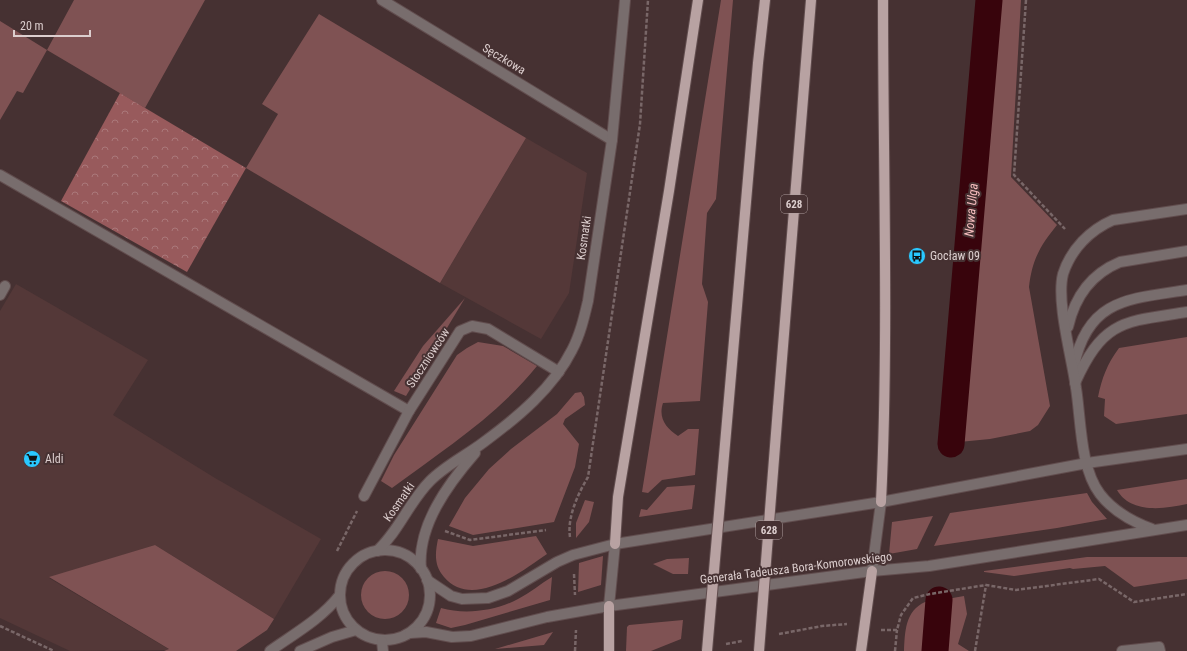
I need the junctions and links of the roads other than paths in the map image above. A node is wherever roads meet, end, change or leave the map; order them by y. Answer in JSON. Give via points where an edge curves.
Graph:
{"nodes":[{"id":1,"x":382,"y":0,"type":"edge"},
{"id":2,"x":625,"y":0,"type":"edge"},
{"id":3,"x":698,"y":0,"type":"edge"},
{"id":4,"x":758,"y":0,"type":"edge"},
{"id":5,"x":765,"y":0,"type":"edge"},
{"id":6,"x":811,"y":0,"type":"edge"},
{"id":7,"x":883,"y":0,"type":"edge"},
{"id":8,"x":758,"y":63,"type":"junction"},
{"id":9,"x":612,"y":140,"type":"junction"},
{"id":10,"x":0,"y":176,"type":"edge"},
{"id":11,"x":1187,"y":209,"type":"edge"},
{"id":12,"x":1187,"y":251,"type":"edge"},
{"id":13,"x":6,"y":286,"type":"dead end"},
{"id":14,"x":1187,"y":290,"type":"edge"},
{"id":15,"x":0,"y":295,"type":"edge"},
{"id":16,"x":1187,"y":312,"type":"edge"},
{"id":17,"x":1067,"y":339,"type":"junction"},
{"id":18,"x":559,"y":372,"type":"junction"},
{"id":19,"x":1074,"y":379,"type":"junction"},
{"id":20,"x":409,"y":411,"type":"junction"},
{"id":21,"x":484,"y":443,"type":"junction"},
{"id":22,"x":1187,"y":449,"type":"edge"},
{"id":23,"x":1087,"y":463,"type":"junction"},
{"id":24,"x":364,"y":496,"type":"road end"},
{"id":25,"x":881,"y":502,"type":"junction"},
{"id":26,"x":1187,"y":525,"type":"edge"},
{"id":27,"x":1152,"y":529,"type":"junction"},
{"id":28,"x":616,"y":544,"type":"junction"},
{"id":29,"x":377,"y":551,"type":"junction"},
{"id":30,"x":421,"y":568,"type":"junction"},
{"id":31,"x":872,"y":571,"type":"junction"},
{"id":32,"x":427,"y":580,"type":"junction"},
{"id":33,"x":339,"y":596,"type":"junction"},
{"id":34,"x":609,"y":606,"type":"junction"},
{"id":35,"x":356,"y":630,"type":"junction"},
{"id":36,"x":410,"y":633,"type":"junction"},
{"id":37,"x":383,"y":646,"type":"edge"},
{"id":38,"x":270,"y":651,"type":"edge"},
{"id":39,"x":300,"y":651,"type":"edge"},
{"id":40,"x":609,"y":651,"type":"edge"},
{"id":41,"x":707,"y":651,"type":"edge"},
{"id":42,"x":759,"y":651,"type":"edge"},
{"id":43,"x":861,"y":651,"type":"edge"},
{"id":44,"x":1122,"y":651,"type":"edge"},
{"id":45,"x":1160,"y":651,"type":"edge"}],
"edges":[{"from":1,"to":9,"type":"street","name":"Sęczkowa"},
{"from":2,"to":9,"type":"street","name":"Kosmatki"},
{"from":3,"to":28,"type":"main road","via":[[618,497]]},
{"from":4,"to":8,"type":"main road"},
{"from":5,"to":8,"type":"main road"},
{"from":6,"to":42,"type":"main road","number":"628","bridge":true},
{"from":7,"to":25,"type":"main road","via":[[886,269]]},
{"from":8,"to":41,"type":"main road","bridge":true},
{"from":9,"to":18,"type":"street","name":"Kosmatki","via":[[588,301],[582,327]]},
{"from":10,"to":20,"type":"street"},
{"from":11,"to":17,"type":"street","via":[[1114,220],[1092,232],[1081,243],[1073,253],[1063,275],[1062,298]]},
{"from":12,"to":17,"type":"street","via":[[1120,262],[1098,274],[1087,284],[1071,312]]},
{"from":13,"to":15,"type":"street"},
{"from":14,"to":19,"type":"street","via":[[1126,300],[1104,312],[1093,322],[1077,350]]},
{"from":16,"to":19,"type":"street","via":[[1118,326],[1096,345]]},
{"from":17,"to":19,"type":"street"},
{"from":18,"to":20,"type":"street","name":"Stoczniowców","via":[[488,329],[472,326],[460,331]]},
{"from":18,"to":21,"type":"street","name":"Kosmatki","via":[[534,400]]},
{"from":19,"to":23,"type":"street"},
{"from":20,"to":24,"type":"street","name":"Stoczniowców"},
{"from":21,"to":29,"type":"street","name":"Kosmatki","via":[[431,481],[415,499],[388,541]]},
{"from":21,"to":30,"type":"street","name":"Kosmatki","via":[[461,469],[434,513],[420,554]]},
{"from":22,"to":23,"type":"street"},
{"from":23,"to":25,"type":"street"},
{"from":23,"to":27,"type":"street","via":[[1094,484],[1108,502],[1128,518]]},
{"from":25,"to":28,"type":"street"},
{"from":25,"to":31,"type":"street"},
{"from":26,"to":27,"type":"street","name":"Generała Tadeusza Bora-Komorowskiego"},
{"from":27,"to":31,"type":"street","name":"Generała Tadeusza Bora-Komorowskiego","via":[[929,566]]},
{"from":28,"to":32,"type":"street","via":[[573,555],[508,591],[488,598],[462,599],[451,596]]},
{"from":28,"to":34,"type":"street"},
{"from":29,"to":30,"type":"street","via":[[401,553],[413,559]]},
{"from":29,"to":33,"type":"street","via":[[364,554],[354,562],[341,583]]},
{"from":30,"to":32,"type":"street"},
{"from":31,"to":34,"type":"street","name":"Generała Tadeusza Bora-Komorowskiego"},
{"from":31,"to":43,"type":"main road"},
{"from":32,"to":36,"type":"street","via":[[430,602],[426,613]]},
{"from":33,"to":35,"type":"street","via":[[346,620]]},
{"from":33,"to":38,"type":"street","via":[[319,617]]},
{"from":34,"to":36,"type":"street","name":"Generała Tadeusza Bora-Komorowskiego","via":[[471,636]]},
{"from":34,"to":40,"type":"main road"},
{"from":35,"to":37,"type":"street"},
{"from":35,"to":39,"type":"street"},
{"from":36,"to":37,"type":"street"},
{"from":44,"to":45,"type":"street","via":[[1159,647]]}]}
